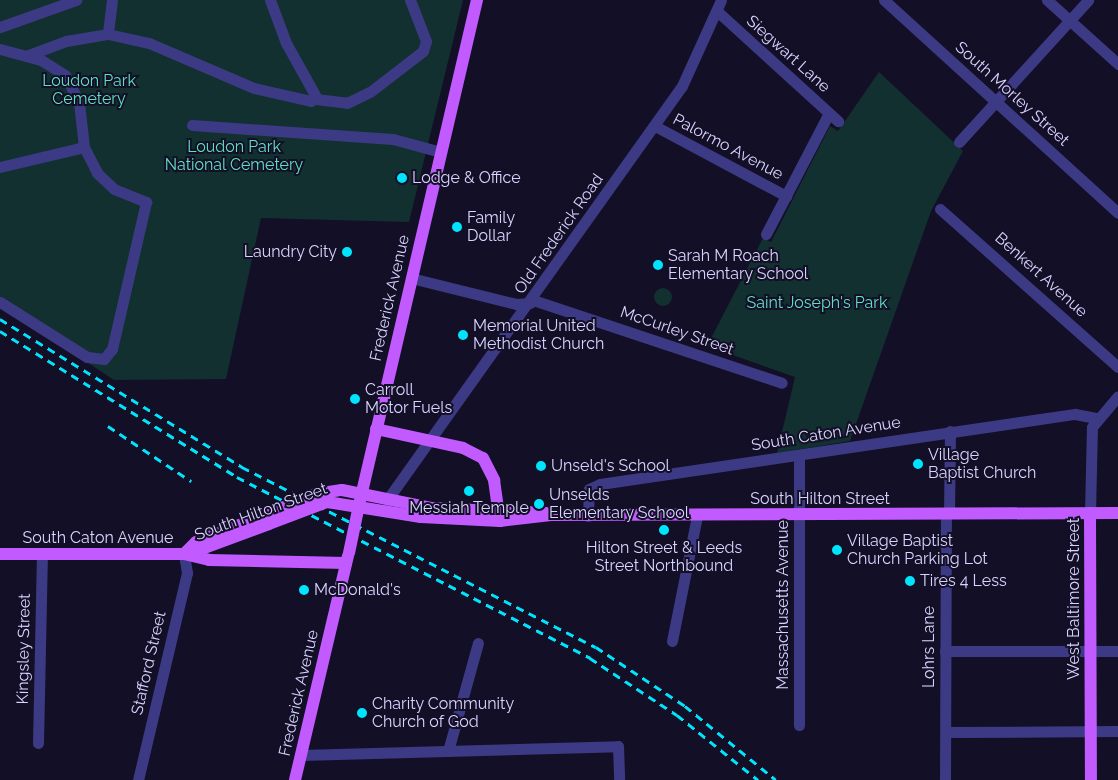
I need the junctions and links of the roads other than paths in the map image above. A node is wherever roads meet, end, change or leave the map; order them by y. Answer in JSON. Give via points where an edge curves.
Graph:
{"nodes":[{"id":1,"x":76,"y":0,"type":"edge"},
{"id":2,"x":112,"y":0,"type":"edge"},
{"id":3,"x":410,"y":0,"type":"edge"},
{"id":4,"x":477,"y":0,"type":"edge"},
{"id":5,"x":884,"y":0,"type":"edge"},
{"id":6,"x":1047,"y":0,"type":"edge"},
{"id":7,"x":1088,"y":0,"type":"edge"},
{"id":8,"x":273,"y":2,"type":"edge"},
{"id":9,"x":719,"y":5,"type":"edge"},
{"id":10,"x":1070,"y":20,"type":"junction"},
{"id":11,"x":0,"y":27,"type":"edge"},
{"id":12,"x":108,"y":34,"type":"junction"},
{"id":13,"x":0,"y":49,"type":"edge"},
{"id":14,"x":24,"y":57,"type":"junction"},
{"id":15,"x":1118,"y":64,"type":"edge"},
{"id":16,"x":316,"y":98,"type":"junction"},
{"id":17,"x":996,"y":101,"type":"junction"},
{"id":18,"x":829,"y":112,"type":"junction"},
{"id":19,"x":838,"y":121,"type":"dead end"},
{"id":20,"x":192,"y":125,"type":"dead end"},
{"id":21,"x":655,"y":126,"type":"junction"},
{"id":22,"x":959,"y":142,"type":"dead end"},
{"id":23,"x":84,"y":147,"type":"junction"},
{"id":24,"x":441,"y":152,"type":"junction"},
{"id":25,"x":0,"y":167,"type":"edge"},
{"id":26,"x":786,"y":196,"type":"junction"},
{"id":27,"x":940,"y":209,"type":"dead end"},
{"id":28,"x":1118,"y":213,"type":"edge"},
{"id":29,"x":766,"y":234,"type":"dead end"},
{"id":30,"x":411,"y":278,"type":"junction"},
{"id":31,"x":532,"y":301,"type":"junction"},
{"id":32,"x":0,"y":302,"type":"edge"},
{"id":33,"x":1118,"y":367,"type":"edge"},
{"id":34,"x":782,"y":383,"type":"dead end"},
{"id":35,"x":1118,"y":396,"type":"edge"},
{"id":36,"x":1096,"y":418,"type":"junction"},
{"id":37,"x":376,"y":429,"type":"junction"},
{"id":38,"x":950,"y":431,"type":"junction"},
{"id":39,"x":430,"y":441,"type":"junction"},
{"id":40,"x":799,"y":455,"type":"junction"},
{"id":41,"x":322,"y":498,"type":"junction"},
{"id":42,"x":361,"y":499,"type":"junction"},
{"id":43,"x":387,"y":500,"type":"junction"},
{"id":44,"x":1118,"y":513,"type":"edge"},
{"id":45,"x":947,"y":514,"type":"junction"},
{"id":46,"x":1090,"y":514,"type":"junction"},
{"id":47,"x":499,"y":515,"type":"junction"},
{"id":48,"x":588,"y":516,"type":"junction"},
{"id":49,"x":697,"y":516,"type":"junction"},
{"id":50,"x":799,"y":516,"type":"junction"},
{"id":51,"x":0,"y":554,"type":"edge"},
{"id":52,"x":184,"y":554,"type":"junction"},
{"id":53,"x":42,"y":555,"type":"junction"},
{"id":54,"x":348,"y":558,"type":"junction"},
{"id":55,"x":672,"y":641,"type":"dead end"},
{"id":56,"x":478,"y":644,"type":"dead end"},
{"id":57,"x":945,"y":651,"type":"junction"},
{"id":58,"x":1091,"y":651,"type":"junction"},
{"id":59,"x":1118,"y":651,"type":"edge"},
{"id":60,"x":799,"y":725,"type":"dead end"},
{"id":61,"x":1091,"y":731,"type":"junction"},
{"id":62,"x":1118,"y":731,"type":"edge"},
{"id":63,"x":946,"y":732,"type":"junction"},
{"id":64,"x":38,"y":743,"type":"dead end"},
{"id":65,"x":448,"y":751,"type":"junction"},
{"id":66,"x":301,"y":755,"type":"junction"},
{"id":67,"x":138,"y":780,"type":"edge"},
{"id":68,"x":295,"y":780,"type":"edge"},
{"id":69,"x":619,"y":780,"type":"edge"},
{"id":70,"x":945,"y":780,"type":"edge"},
{"id":71,"x":1091,"y":780,"type":"edge"}],
"edges":[{"from":1,"to":11,"type":"street"},
{"from":2,"to":12,"type":"street"},
{"from":3,"to":16,"type":"street","via":[[426,41],[423,51],[370,92],[347,103]]},
{"from":4,"to":24,"type":"main road","name":"Frederick Avenue"},
{"from":5,"to":17,"type":"street","name":"South Morley Street"},
{"from":6,"to":10,"type":"street"},
{"from":7,"to":10,"type":"street"},
{"from":8,"to":16,"type":"street"},
{"from":9,"to":18,"type":"street","name":"Siegwart Lane"},
{"from":9,"to":21,"type":"street","name":"Old Frederick Road","via":[[690,72]]},
{"from":10,"to":15,"type":"street"},
{"from":10,"to":17,"type":"street"},
{"from":12,"to":14,"type":"street","via":[[66,41]]},
{"from":12,"to":16,"type":"street","via":[[149,43],[254,88],[304,101]]},
{"from":13,"to":14,"type":"street"},
{"from":14,"to":23,"type":"street","via":[[48,63],[71,83],[80,103]]},
{"from":17,"to":22,"type":"street"},
{"from":17,"to":28,"type":"street","name":"South Morley Street"},
{"from":18,"to":19,"type":"street","name":"Siegwart Lane"},
{"from":18,"to":26,"type":"street"},
{"from":20,"to":24,"type":"street","via":[[393,139]]},
{"from":21,"to":26,"type":"street","name":"Palormo Avenue"},
{"from":21,"to":31,"type":"street","name":"Old Frederick Road"},
{"from":23,"to":25,"type":"street"},
{"from":23,"to":32,"type":"street","via":[[105,182],[146,202],[109,355],[100,360],[86,357]]},
{"from":24,"to":30,"type":"main road","name":"Frederick Avenue"},
{"from":26,"to":29,"type":"street"},
{"from":27,"to":33,"type":"street","name":"Benkert Avenue"},
{"from":30,"to":31,"type":"street","name":"McCurley Street","via":[[516,304]]},
{"from":30,"to":37,"type":"main road","name":"Frederick Avenue"},
{"from":31,"to":34,"type":"street","name":"McCurley Street"},
{"from":31,"to":39,"type":"street","name":"Old Frederick Road"},
{"from":35,"to":36,"type":"street"},
{"from":36,"to":38,"type":"street","name":"South Caton Avenue","via":[[1075,414]]},
{"from":36,"to":46,"type":"street","name":"West Baltimore Street","via":[[1090,439]]},
{"from":37,"to":39,"type":"main road"},
{"from":37,"to":42,"type":"main road","name":"Frederick Avenue"},
{"from":38,"to":40,"type":"street","name":"South Caton Avenue"},
{"from":38,"to":45,"type":"street","name":"Lohrs Lane"},
{"from":39,"to":43,"type":"street","name":"Old Frederick Road"},
{"from":39,"to":47,"type":"main road","via":[[483,458],[494,480]]},
{"from":40,"to":48,"type":"street","name":"South Caton Avenue","via":[[593,486]]},
{"from":40,"to":50,"type":"street","name":"Massachusetts Avenue"},
{"from":41,"to":42,"type":"main road","name":"South Hilton Street","via":[[342,490]]},
{"from":41,"to":52,"type":"main road","name":"South Hilton Street","bridge":true,"via":[[202,552]]},
{"from":41,"to":52,"type":"main road","name":"South Hilton Street","bridge":true,"via":[[257,518],[196,542]]},
{"from":42,"to":43,"type":"main road","name":"South Hilton Street"},
{"from":42,"to":47,"type":"main road","name":"South Hilton Street","via":[[421,518]]},
{"from":42,"to":54,"type":"main road","name":"Frederick Avenue","bridge":true},
{"from":43,"to":47,"type":"main road","name":"South Hilton Street"},
{"from":44,"to":46,"type":"main road","name":"South Hilton Street"},
{"from":45,"to":46,"type":"main road","name":"South Hilton Street"},
{"from":45,"to":50,"type":"main road","name":"South Hilton Street"},
{"from":45,"to":57,"type":"street","name":"Lohrs Lane"},
{"from":46,"to":58,"type":"main road","name":"West Baltimore Street"},
{"from":47,"to":48,"type":"main road","name":"South Hilton Street"},
{"from":48,"to":49,"type":"main road","name":"South Hilton Street"},
{"from":49,"to":50,"type":"main road","name":"South Hilton Street"},
{"from":49,"to":55,"type":"street"},
{"from":50,"to":60,"type":"street","name":"Massachusetts Avenue"},
{"from":51,"to":53,"type":"main road","name":"South Caton Avenue"},
{"from":52,"to":53,"type":"main road","name":"South Caton Avenue"},
{"from":52,"to":54,"type":"main road","name":"South Caton Avenue","via":[[209,560]]},
{"from":52,"to":67,"type":"street","name":"Stafford Street","via":[[187,573]]},
{"from":53,"to":64,"type":"street","name":"Kingsley Street"},
{"from":54,"to":66,"type":"main road","name":"Frederick Avenue"},
{"from":56,"to":65,"type":"street"},
{"from":57,"to":58,"type":"street"},
{"from":57,"to":63,"type":"street","name":"Lohrs Lane"},
{"from":58,"to":59,"type":"street"},
{"from":58,"to":61,"type":"main road","name":"West Baltimore Street"},
{"from":61,"to":62,"type":"street"},
{"from":61,"to":63,"type":"street"},
{"from":61,"to":71,"type":"main road","name":"West Baltimore Street"},
{"from":63,"to":70,"type":"street","name":"Lohrs Lane"},
{"from":65,"to":66,"type":"street"},
{"from":65,"to":69,"type":"street","via":[[618,746]]},
{"from":66,"to":68,"type":"main road","name":"Frederick Avenue"}]}
